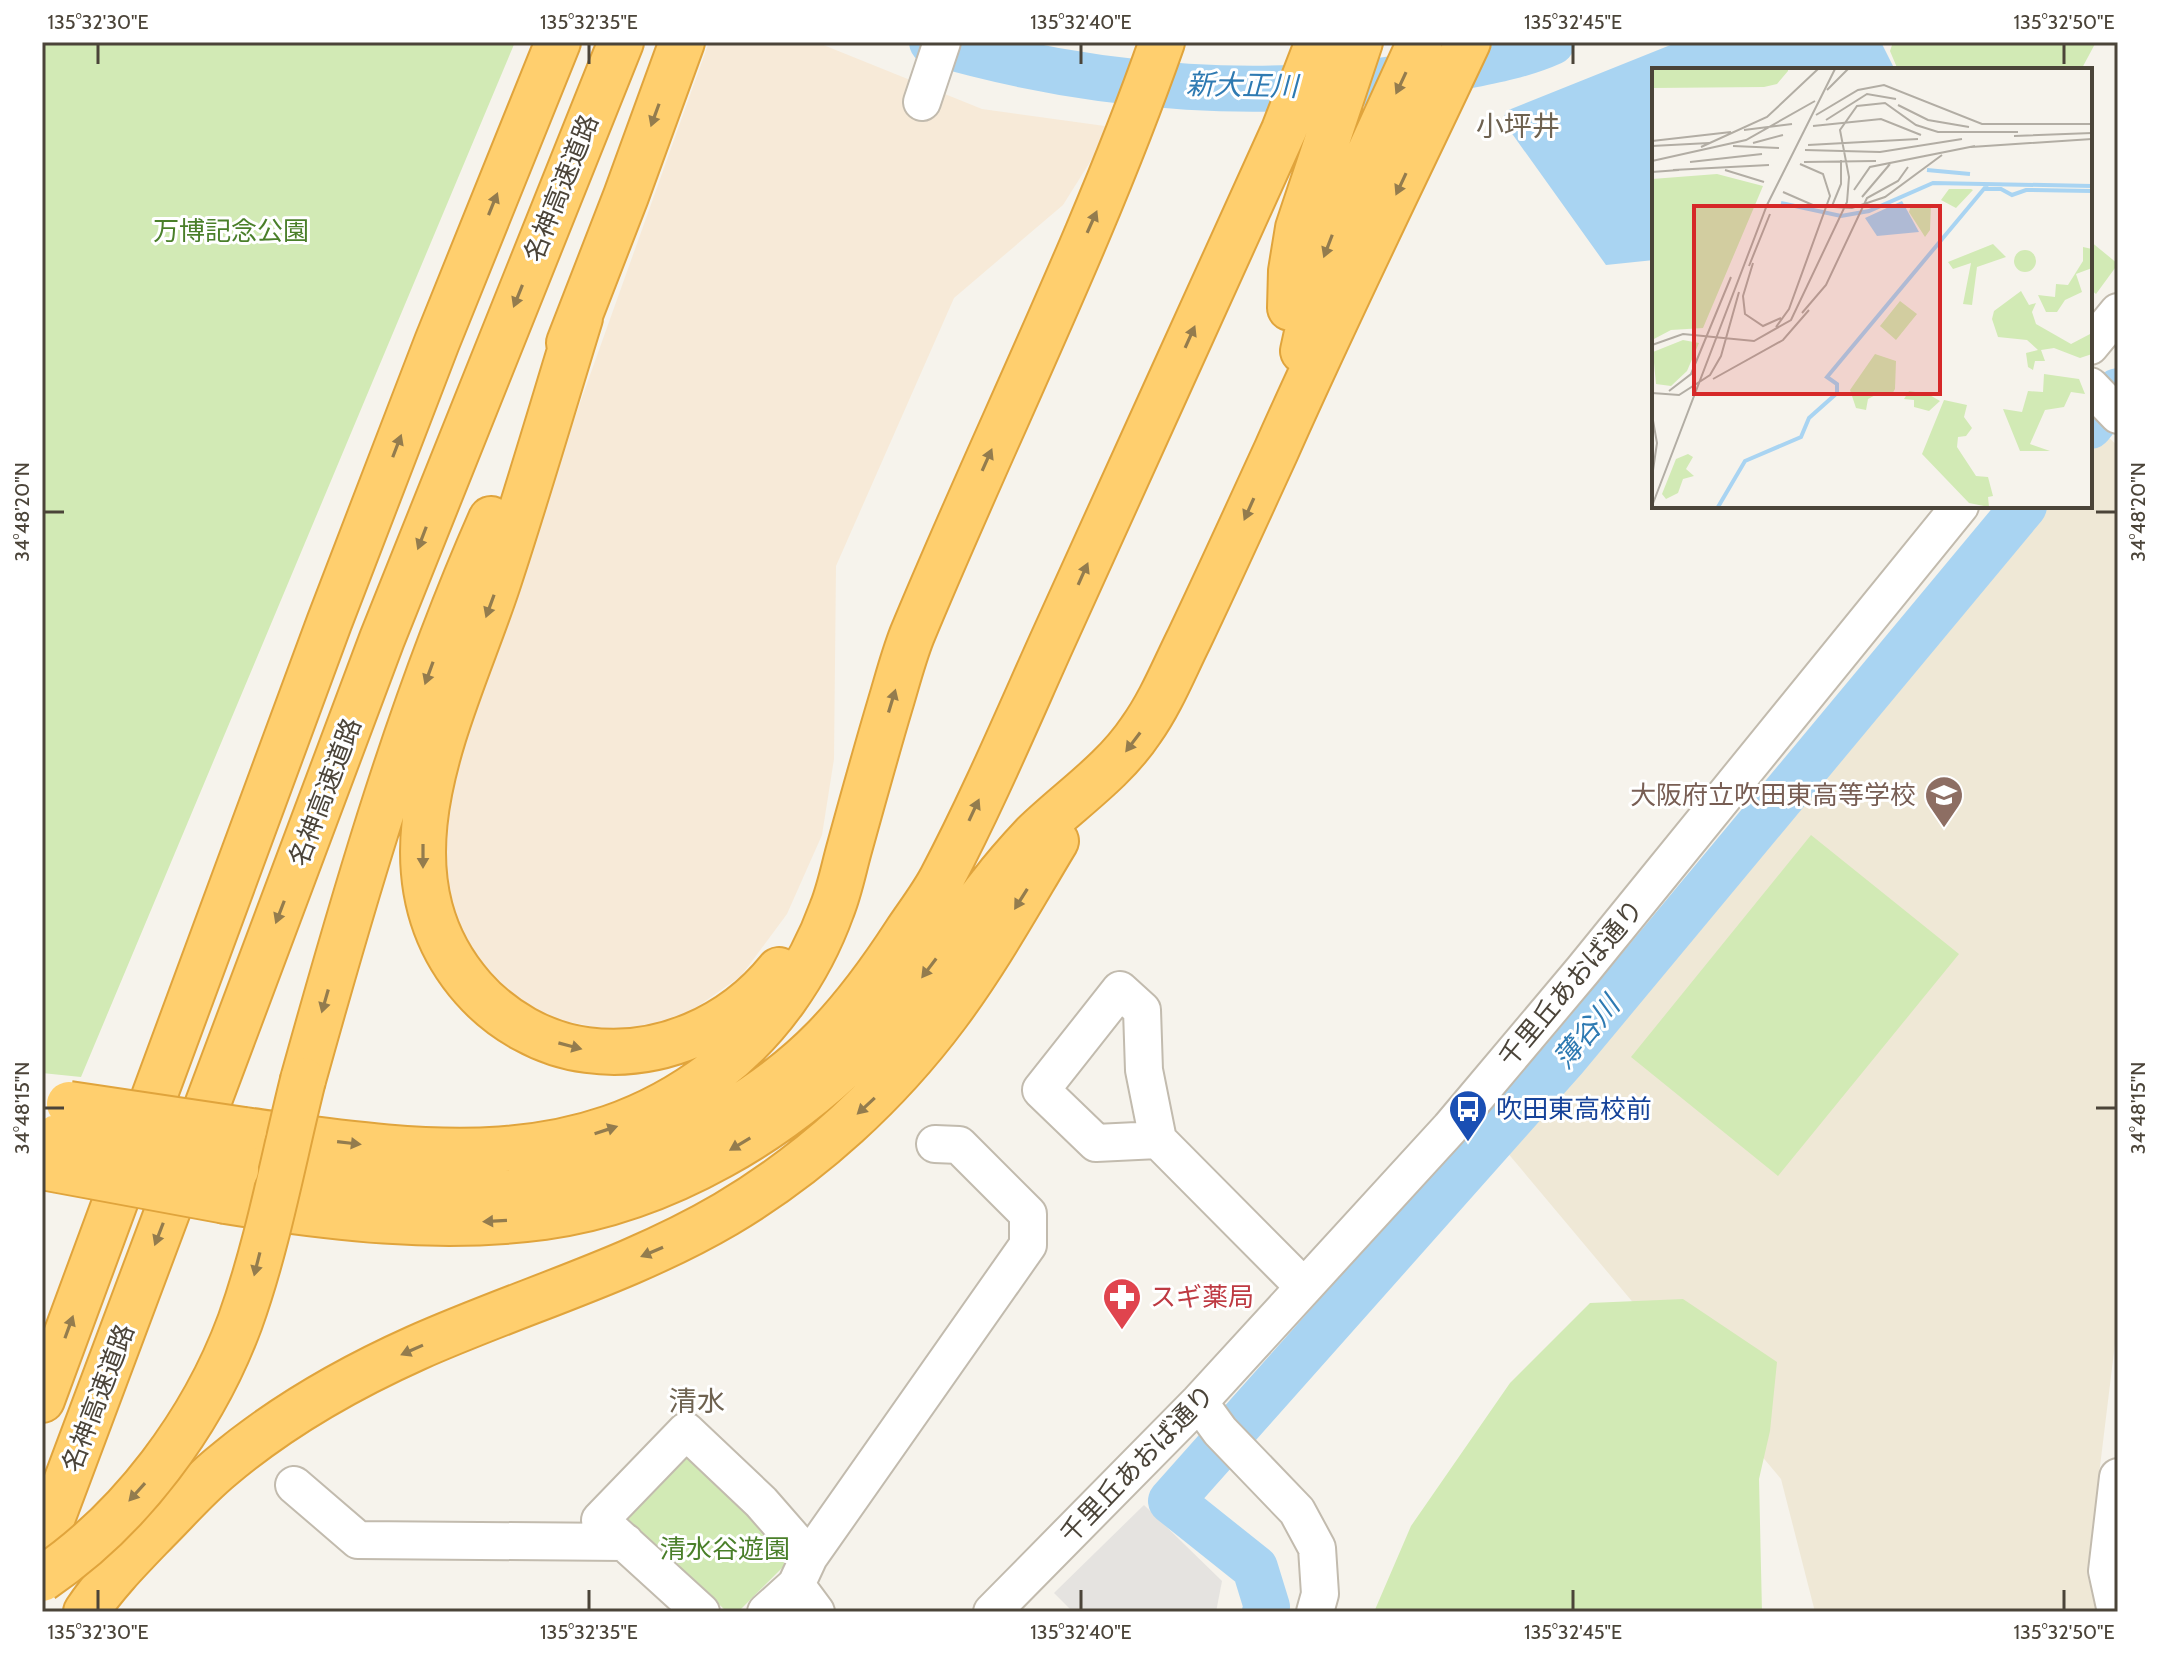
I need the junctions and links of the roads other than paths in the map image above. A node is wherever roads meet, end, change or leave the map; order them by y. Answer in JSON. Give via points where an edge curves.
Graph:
{"nodes":[{"id":1,"x":558,"y":42,"type":"edge"},
{"id":2,"x":621,"y":42,"type":"edge"},
{"id":3,"x":682,"y":42,"type":"edge"},
{"id":4,"x":1162,"y":42,"type":"edge"},
{"id":5,"x":1184,"y":42,"type":"edge"},
{"id":6,"x":1318,"y":42,"type":"edge"},
{"id":7,"x":1360,"y":42,"type":"edge"},
{"id":8,"x":1420,"y":42,"type":"edge"},
{"id":9,"x":1468,"y":42,"type":"edge"},
{"id":10,"x":1130,"y":135,"type":"junction"},
{"id":11,"x":2118,"y":312,"type":"edge"},
{"id":12,"x":580,"y":318,"type":"junction"},
{"id":13,"x":2092,"y":344,"type":"edge"},
{"id":14,"x":1281,"y":438,"type":"junction"},
{"id":15,"x":1958,"y":508,"type":"edge"},
{"id":16,"x":329,"y":623,"type":"junction"},
{"id":17,"x":869,"y":776,"type":"junction"},
{"id":18,"x":1091,"y":784,"type":"junction"},
{"id":19,"x":50,"y":1129,"type":"edge"},
{"id":20,"x":1158,"y":1140,"type":"dead end"},
{"id":21,"x":935,"y":1144,"type":"dead end"},
{"id":22,"x":235,"y":1167,"type":"junction"},
{"id":23,"x":1304,"y":1287,"type":"junction"},
{"id":24,"x":42,"y":1316,"type":"edge"},
{"id":25,"x":42,"y":1400,"type":"edge"},
{"id":26,"x":1199,"y":1402,"type":"junction"},
{"id":27,"x":2118,"y":1477,"type":"edge"},
{"id":28,"x":294,"y":1485,"type":"dead end"},
{"id":29,"x":625,"y":1542,"type":"junction"},
{"id":30,"x":42,"y":1546,"type":"edge"},
{"id":31,"x":42,"y":1579,"type":"edge"},
{"id":32,"x":807,"y":1585,"type":"edge"},
{"id":33,"x":86,"y":1612,"type":"edge"},
{"id":34,"x":701,"y":1612,"type":"edge"},
{"id":35,"x":766,"y":1612,"type":"edge"},
{"id":36,"x":992,"y":1612,"type":"edge"},
{"id":37,"x":1315,"y":1612,"type":"edge"},
{"id":38,"x":2116,"y":1612,"type":"edge"}],
"edges":[{"from":16,"to":1,"type":"highway","name":"名神高速道路","one_way":true},
{"from":2,"to":30,"type":"highway","name":"名神高速道路","one_way":true,"via":[[388,625]]},
{"from":3,"to":12,"type":"highway","one_way":true},
{"from":4,"to":10,"type":"highway"},
{"from":5,"to":10,"type":"highway"},
{"from":22,"to":6,"type":"highway","one_way":true,"via":[[325,1185],[416,1192],[493,1191],[547,1183],[622,1162],[713,1122],[824,1040],[888,961],[941,881],[1284,130]]},
{"from":7,"to":14,"type":"highway","via":[[1293,250]]},
{"from":8,"to":14,"type":"highway","one_way":true,"via":[[1323,259]]},
{"from":9,"to":14,"type":"highway","one_way":true},
{"from":17,"to":10,"type":"highway","one_way":true,"via":[[909,642]]},
{"from":11,"to":13,"type":"street"},
{"from":12,"to":17,"type":"highway","one_way":true,"via":[[429,792],[424,888],[446,952],[483,999],[507,1019],[560,1044],[629,1052],[700,1033],[738,1011],[790,954]]},
{"from":12,"to":31,"type":"highway","one_way":true,"bridge":true,"via":[[485,533],[388,789],[303,1080],[255,1273],[223,1363],[173,1448],[144,1485],[79,1552]]},
{"from":14,"to":18,"type":"highway","one_way":true,"via":[[1159,699],[1123,755]]},
{"from":15,"to":23,"type":"street","name":"千里丘あおば通り","via":[[1583,970],[1450,1128]]},
{"from":16,"to":24,"type":"highway","via":[[166,988]]},
{"from":25,"to":16,"type":"highway","name":"名神高速道路","one_way":true},
{"from":22,"to":17,"type":"highway","one_way":true,"via":[[358,1145],[462,1151],[553,1144],[662,1107],[731,1059],[787,997],[832,910]]},
{"from":18,"to":22,"type":"highway","one_way":true,"via":[[1011,861],[897,1011],[851,1059],[740,1144],[660,1184],[549,1216],[417,1222],[360,1219]]},
{"from":18,"to":33,"type":"highway","one_way":true,"via":[[948,1012],[875,1098],[834,1135],[737,1207],[660,1249],[418,1347],[318,1398],[220,1468],[135,1552]]},
{"from":19,"to":22,"type":"highway","bridge":true},
{"from":19,"to":22,"type":"highway","bridge":true},
{"from":20,"to":23,"type":"street"},
{"from":21,"to":32,"type":"street","via":[[959,1145],[1028,1214],[1028,1245]]},
{"from":23,"to":26,"type":"street","name":"千里丘あおば通り"},
{"from":26,"to":36,"type":"street","name":"千里丘あおば通り"},
{"from":26,"to":37,"type":"street","via":[[1297,1511],[1317,1548],[1320,1594]]},
{"from":27,"to":38,"type":"street","via":[[2107,1571]]},
{"from":28,"to":29,"type":"street","via":[[358,1540]]},
{"from":29,"to":32,"type":"street","via":[[600,1520],[686,1431],[761,1502]]},
{"from":29,"to":34,"type":"street"},
{"from":32,"to":35,"type":"street"}]}
